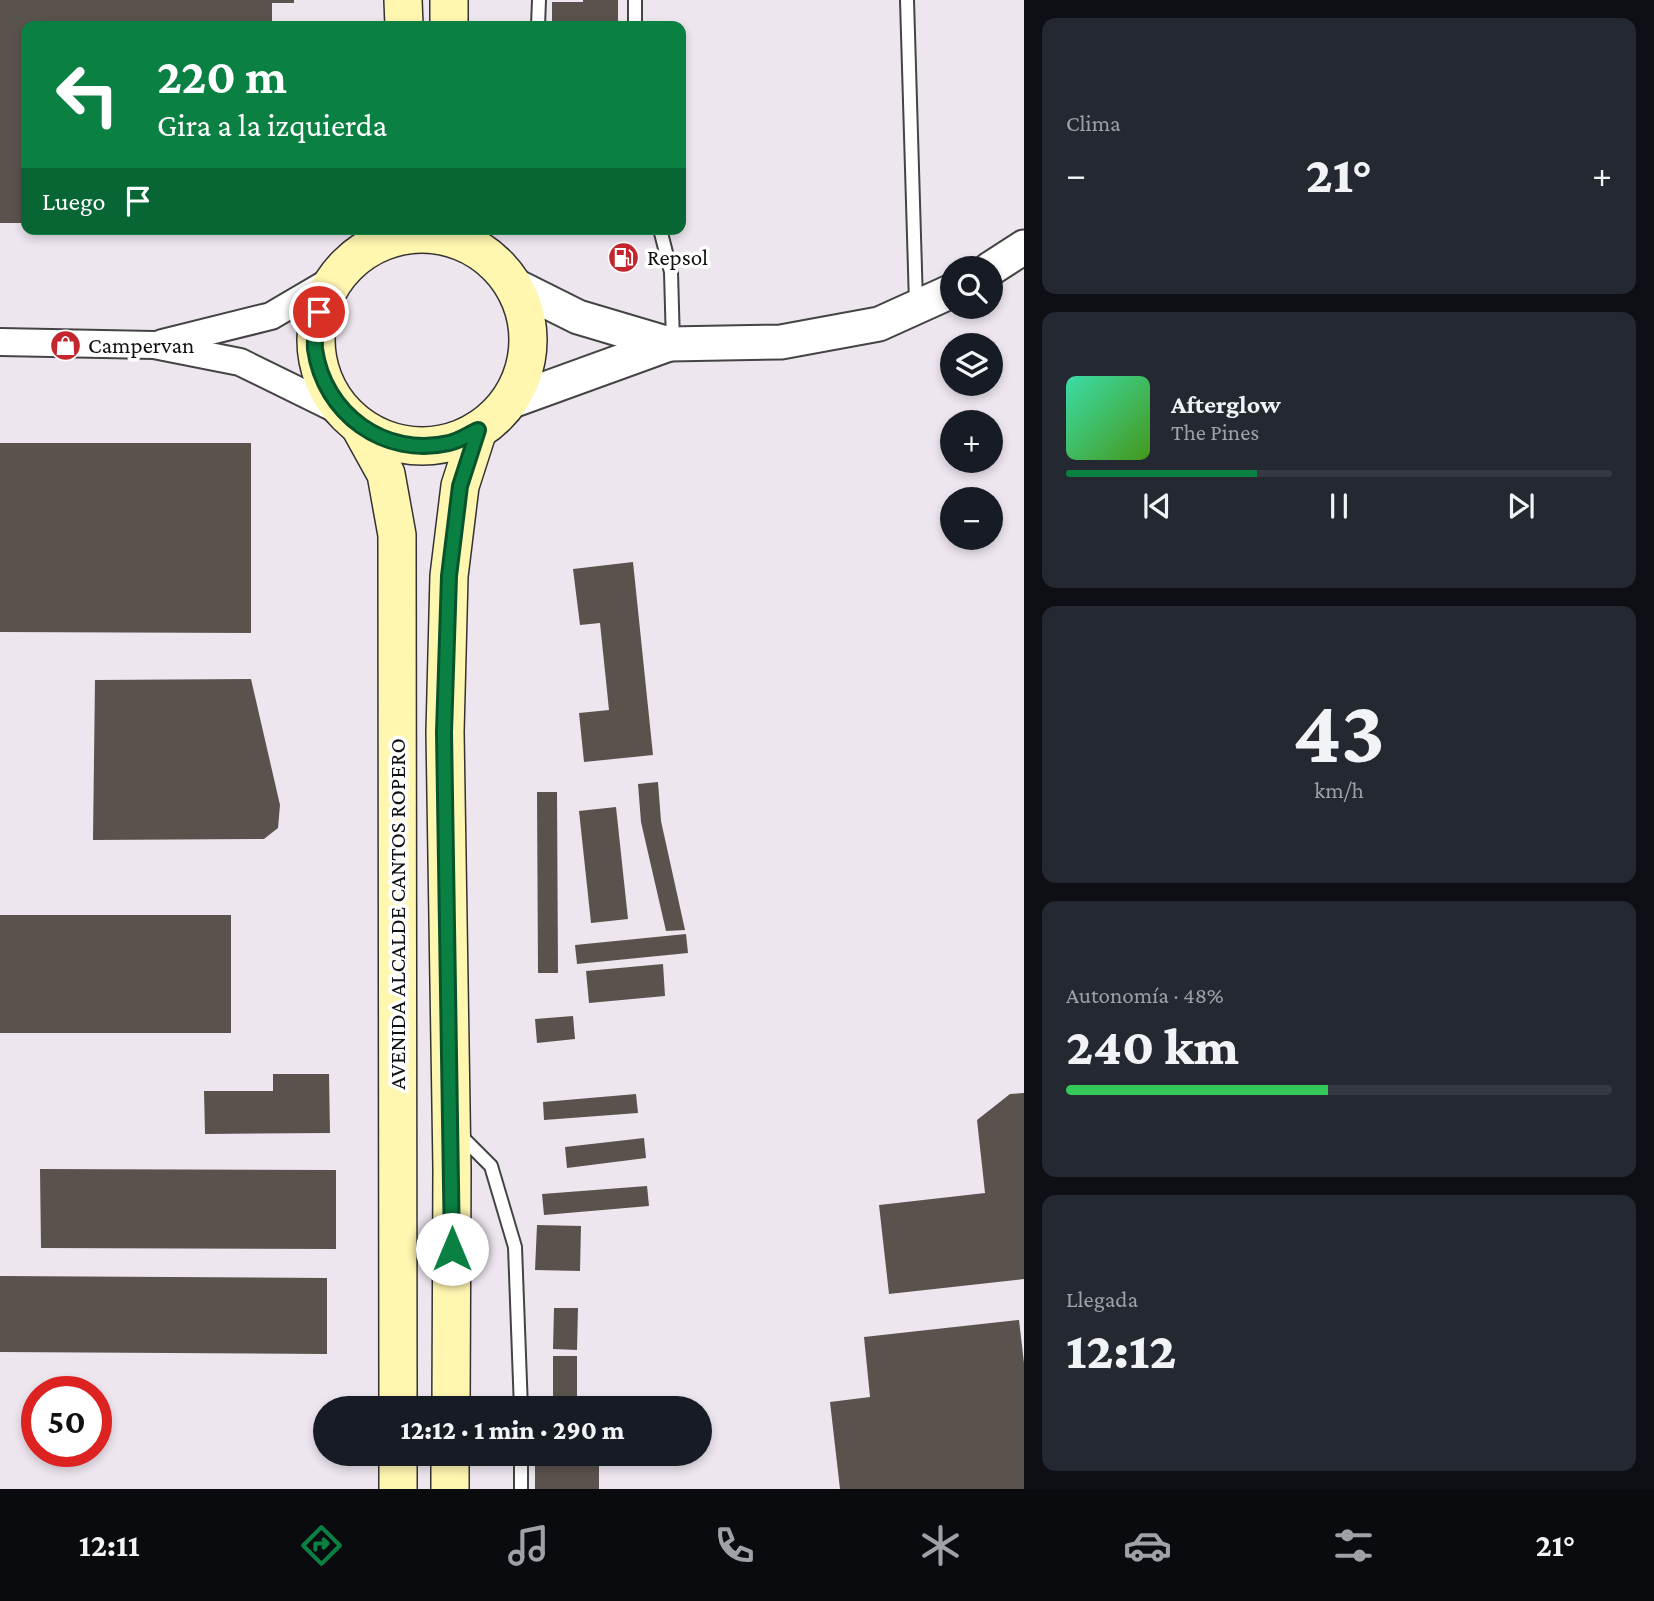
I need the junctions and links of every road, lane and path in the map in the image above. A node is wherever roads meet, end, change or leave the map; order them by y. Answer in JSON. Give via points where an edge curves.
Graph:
{"nodes":[{"id":1,"x":403,"y":0,"type":"edge"},
{"id":2,"x":449,"y":0,"type":"edge"},
{"id":3,"x":539,"y":0,"type":"edge"},
{"id":4,"x":635,"y":0,"type":"edge"},
{"id":5,"x":907,"y":0,"type":"edge"},
{"id":6,"x":404,"y":21,"type":"edge"},
{"id":7,"x":449,"y":21,"type":"edge"},
{"id":8,"x":538,"y":21,"type":"edge"},
{"id":9,"x":635,"y":21,"type":"edge"},
{"id":10,"x":417,"y":235,"type":"edge"},
{"id":11,"x":430,"y":235,"type":"edge"},
{"id":12,"x":661,"y":235,"type":"edge"},
{"id":13,"x":368,"y":240,"type":"edge"},
{"id":14,"x":475,"y":241,"type":"edge"},
{"id":15,"x":1024,"y":247,"type":"edge"},
{"id":16,"x":1003,"y":261,"type":"edge"},
{"id":17,"x":334,"y":279,"type":"junction"},
{"id":18,"x":512,"y":284,"type":"junction"},
{"id":19,"x":940,"y":296,"type":"edge"},
{"id":20,"x":916,"y":307,"type":"junction"},
{"id":21,"x":0,"y":342,"type":"edge"},
{"id":22,"x":671,"y":344,"type":"junction"},
{"id":23,"x":154,"y":345,"type":"junction"},
{"id":24,"x":509,"y":402,"type":"junction"},
{"id":25,"x":352,"y":420,"type":"junction"},
{"id":26,"x":478,"y":430,"type":"junction"},
{"id":27,"x":451,"y":1126,"type":"junction"},
{"id":28,"x":398,"y":1396,"type":"edge"},
{"id":29,"x":451,"y":1396,"type":"edge"},
{"id":30,"x":520,"y":1396,"type":"edge"},
{"id":31,"x":398,"y":1466,"type":"edge"},
{"id":32,"x":450,"y":1466,"type":"edge"},
{"id":33,"x":521,"y":1466,"type":"edge"},
{"id":34,"x":398,"y":1489,"type":"edge"},
{"id":35,"x":450,"y":1489,"type":"edge"},
{"id":36,"x":521,"y":1489,"type":"edge"}],
"edges":[{"from":1,"to":6,"type":"main road"},
{"from":2,"to":7,"type":"main road"},
{"from":3,"to":8,"type":"lane"},
{"from":4,"to":9,"type":"lane"},
{"from":5,"to":20,"type":"lane"},
{"from":10,"to":13,"type":"main road"},
{"from":11,"to":14,"type":"main road"},
{"from":12,"to":22,"type":"lane","via":[[671,272]]},
{"from":13,"to":17,"type":"main road"},
{"from":14,"to":18,"type":"main road"},
{"from":15,"to":16,"type":"street"},
{"from":17,"to":23,"type":"street","via":[[271,316]]},
{"from":17,"to":25,"type":"main road","via":[[319,312],[315,348],[324,383]]},
{"from":18,"to":22,"type":"street","via":[[578,317]]},
{"from":18,"to":24,"type":"main road","via":[[524,312],[528,343],[523,374]]},
{"from":19,"to":20,"type":"street"},
{"from":20,"to":22,"type":"street","via":[[879,324],[781,342]]},
{"from":21,"to":23,"type":"street"},
{"from":22,"to":24,"type":"street"},
{"from":23,"to":25,"type":"street","via":[[240,362]]},
{"from":24,"to":26,"type":"main road"},
{"from":25,"to":26,"type":"main road","via":[[388,441],[419,447],[450,443]]},
{"from":25,"to":28,"type":"main road","name":"AVENIDA ALCALDE CANTOS ROPERO","via":[[386,474],[397,535]]},
{"from":26,"to":27,"type":"main road","name":"AVENIDA ALCALDE CANTOS ROPERO","via":[[460,486],[449,576],[444,732]]},
{"from":27,"to":29,"type":"main road","name":"AVENIDA ALCALDE CANTOS ROPERO"},
{"from":27,"to":30,"type":"lane","via":[[491,1166],[515,1247]]},
{"from":31,"to":34,"type":"main road"},
{"from":32,"to":35,"type":"main road"},
{"from":33,"to":36,"type":"lane"}]}
